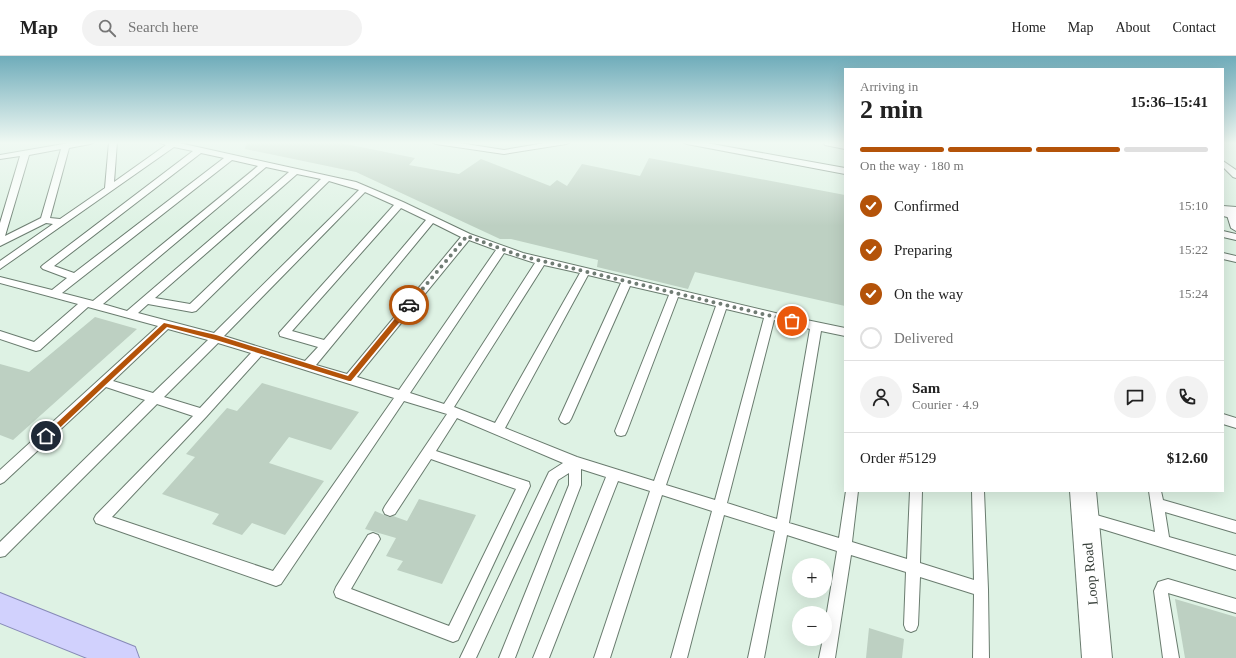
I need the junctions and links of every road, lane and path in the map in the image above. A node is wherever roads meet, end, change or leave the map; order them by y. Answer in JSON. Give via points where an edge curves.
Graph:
{"nodes":[{"id":1,"x":20,"y":170,"type":"edge"},
{"id":2,"x":59,"y":170,"type":"edge"},
{"id":3,"x":111,"y":170,"type":"edge"},
{"id":4,"x":133,"y":170,"type":"edge"},
{"id":5,"x":173,"y":170,"type":"edge"},
{"id":6,"x":214,"y":170,"type":"edge"},
{"id":7,"x":257,"y":170,"type":"edge"},
{"id":8,"x":291,"y":170,"type":"edge"},
{"id":9,"x":295,"y":171,"type":"junction"},
{"id":10,"x":327,"y":178,"type":"junction"},
{"id":11,"x":109,"y":189,"type":"junction"},
{"id":12,"x":364,"y":189,"type":"junction"},
{"id":13,"x":400,"y":204,"type":"junction"},
{"id":14,"x":432,"y":219,"type":"junction"},
{"id":15,"x":44,"y":220,"type":"junction"},
{"id":16,"x":62,"y":222,"type":"junction"},
{"id":17,"x":1224,"y":234,"type":"edge"},
{"id":18,"x":467,"y":236,"type":"junction"},
{"id":19,"x":1236,"y":237,"type":"edge"},
{"id":20,"x":0,"y":239,"type":"edge"},
{"id":21,"x":0,"y":243,"type":"edge"},
{"id":22,"x":502,"y":249,"type":"junction"},
{"id":23,"x":1224,"y":256,"type":"edge"},
{"id":24,"x":1236,"y":259,"type":"edge"},
{"id":25,"x":541,"y":261,"type":"junction"},
{"id":26,"x":0,"y":266,"type":"edge"},
{"id":27,"x":586,"y":272,"type":"junction"},
{"id":28,"x":75,"y":278,"type":"junction"},
{"id":29,"x":0,"y":280,"type":"edge"},
{"id":30,"x":627,"y":281,"type":"junction"},
{"id":31,"x":676,"y":292,"type":"junction"},
{"id":32,"x":53,"y":295,"type":"junction"},
{"id":33,"x":146,"y":300,"type":"junction"},
{"id":34,"x":90,"y":304,"type":"junction"},
{"id":35,"x":722,"y":304,"type":"junction"},
{"id":36,"x":129,"y":315,"type":"junction"},
{"id":37,"x":770,"y":316,"type":"junction"},
{"id":38,"x":166,"y":325,"type":"junction"},
{"id":39,"x":816,"y":326,"type":"junction"},
{"id":40,"x":844,"y":332,"type":"edge"},
{"id":41,"x":0,"y":335,"type":"edge"},
{"id":42,"x":216,"y":338,"type":"junction"},
{"id":43,"x":326,"y":345,"type":"junction"},
{"id":44,"x":259,"y":351,"type":"junction"},
{"id":45,"x":308,"y":366,"type":"junction"},
{"id":46,"x":349,"y":379,"type":"junction"},
{"id":47,"x":104,"y":382,"type":"junction"},
{"id":48,"x":401,"y":395,"type":"junction"},
{"id":49,"x":154,"y":398,"type":"junction"},
{"id":50,"x":451,"y":410,"type":"junction"},
{"id":51,"x":202,"y":414,"type":"junction"},
{"id":52,"x":565,"y":418,"type":"dead end"},
{"id":53,"x":1224,"y":420,"type":"edge"},
{"id":54,"x":1236,"y":422,"type":"edge"},
{"id":55,"x":498,"y":429,"type":"junction"},
{"id":56,"x":621,"y":431,"type":"dead end"},
{"id":57,"x":428,"y":454,"type":"junction"},
{"id":58,"x":575,"y":462,"type":"junction"},
{"id":59,"x":614,"y":474,"type":"junction"},
{"id":60,"x":0,"y":478,"type":"edge"},
{"id":61,"x":658,"y":488,"type":"junction"},
{"id":62,"x":852,"y":492,"type":"edge"},
{"id":63,"x":916,"y":492,"type":"edge"},
{"id":64,"x":978,"y":492,"type":"edge"},
{"id":65,"x":1083,"y":492,"type":"edge"},
{"id":66,"x":1155,"y":492,"type":"edge"},
{"id":67,"x":1157,"y":504,"type":"junction"},
{"id":68,"x":719,"y":507,"type":"junction"},
{"id":69,"x":390,"y":510,"type":"dead end"},
{"id":70,"x":1085,"y":518,"type":"junction"},
{"id":71,"x":782,"y":527,"type":"junction"},
{"id":72,"x":1236,"y":527,"type":"edge"},
{"id":73,"x":373,"y":539,"type":"dead end"},
{"id":74,"x":1163,"y":541,"type":"junction"},
{"id":75,"x":845,"y":546,"type":"junction"},
{"id":76,"x":0,"y":551,"type":"edge"},
{"id":77,"x":1236,"y":563,"type":"edge"},
{"id":78,"x":914,"y":568,"type":"junction"},
{"id":79,"x":981,"y":589,"type":"junction"},
{"id":80,"x":1236,"y":606,"type":"edge"},
{"id":81,"x":0,"y":608,"type":"edge"},
{"id":82,"x":911,"y":625,"type":"dead end"},
{"id":83,"x":124,"y":658,"type":"edge"},
{"id":84,"x":468,"y":658,"type":"edge"},
{"id":85,"x":507,"y":658,"type":"edge"},
{"id":86,"x":541,"y":658,"type":"edge"},
{"id":87,"x":602,"y":658,"type":"edge"},
{"id":88,"x":679,"y":658,"type":"edge"},
{"id":89,"x":756,"y":658,"type":"edge"},
{"id":90,"x":827,"y":658,"type":"edge"},
{"id":91,"x":981,"y":658,"type":"edge"},
{"id":92,"x":1097,"y":658,"type":"edge"},
{"id":93,"x":1171,"y":658,"type":"edge"}],
"edges":[{"from":1,"to":20,"type":"lane"},
{"from":2,"to":15,"type":"lane"},
{"from":3,"to":11,"type":"lane"},
{"from":4,"to":11,"type":"lane"},
{"from":5,"to":28,"type":"lane","via":[[46,267]]},
{"from":6,"to":28,"type":"lane"},
{"from":7,"to":34,"type":"lane"},
{"from":8,"to":9,"type":"lane"},
{"from":9,"to":10,"type":"lane"},
{"from":9,"to":33,"type":"lane"},
{"from":10,"to":12,"type":"lane"},
{"from":10,"to":33,"type":"lane","via":[[192,308]]},
{"from":11,"to":16,"type":"lane"},
{"from":12,"to":13,"type":"lane"},
{"from":12,"to":42,"type":"lane"},
{"from":13,"to":14,"type":"lane"},
{"from":13,"to":43,"type":"lane","via":[[284,333]]},
{"from":14,"to":18,"type":"lane"},
{"from":14,"to":43,"type":"lane"},
{"from":15,"to":16,"type":"lane"},
{"from":15,"to":21,"type":"lane"},
{"from":16,"to":26,"type":"lane"},
{"from":17,"to":19,"type":"lane"},
{"from":18,"to":22,"type":"lane"},
{"from":18,"to":46,"type":"lane"},
{"from":22,"to":25,"type":"lane"},
{"from":22,"to":48,"type":"lane"},
{"from":23,"to":24,"type":"lane"},
{"from":25,"to":27,"type":"lane"},
{"from":25,"to":50,"type":"lane"},
{"from":27,"to":30,"type":"lane"},
{"from":27,"to":55,"type":"lane"},
{"from":28,"to":32,"type":"lane"},
{"from":29,"to":32,"type":"lane"},
{"from":30,"to":31,"type":"lane"},
{"from":30,"to":52,"type":"lane"},
{"from":31,"to":35,"type":"lane"},
{"from":31,"to":56,"type":"lane"},
{"from":32,"to":34,"type":"lane"},
{"from":33,"to":36,"type":"lane"},
{"from":34,"to":36,"type":"lane"},
{"from":34,"to":41,"type":"lane","via":[[36,347]]},
{"from":35,"to":37,"type":"lane"},
{"from":35,"to":61,"type":"lane"},
{"from":36,"to":38,"type":"lane"},
{"from":37,"to":39,"type":"lane"},
{"from":37,"to":68,"type":"lane"},
{"from":38,"to":42,"type":"lane"},
{"from":38,"to":47,"type":"lane"},
{"from":39,"to":40,"type":"lane"},
{"from":39,"to":71,"type":"lane"},
{"from":42,"to":44,"type":"lane"},
{"from":42,"to":49,"type":"lane"},
{"from":43,"to":45,"type":"lane"},
{"from":44,"to":45,"type":"lane"},
{"from":44,"to":51,"type":"lane"},
{"from":45,"to":46,"type":"lane"},
{"from":46,"to":48,"type":"lane"},
{"from":47,"to":49,"type":"lane"},
{"from":47,"to":60,"type":"lane"},
{"from":48,"to":50,"type":"lane"},
{"from":48,"to":51,"type":"lane","via":[[276,579],[101,519]]},
{"from":49,"to":51,"type":"lane"},
{"from":49,"to":76,"type":"lane"},
{"from":50,"to":55,"type":"lane"},
{"from":50,"to":57,"type":"lane"},
{"from":53,"to":54,"type":"lane"},
{"from":55,"to":58,"type":"lane"},
{"from":57,"to":69,"type":"lane"},
{"from":57,"to":73,"type":"lane","via":[[524,486],[453,635],[341,592]]},
{"from":58,"to":59,"type":"lane"},
{"from":58,"to":84,"type":"lane","via":[[554,476]]},
{"from":58,"to":85,"type":"lane","via":[[575,484]]},
{"from":59,"to":61,"type":"lane"},
{"from":59,"to":86,"type":"lane"},
{"from":61,"to":68,"type":"lane"},
{"from":61,"to":87,"type":"lane"},
{"from":62,"to":75,"type":"lane"},
{"from":63,"to":78,"type":"lane"},
{"from":64,"to":79,"type":"lane"},
{"from":65,"to":70,"type":"street","name":"Loop Road"},
{"from":66,"to":67,"type":"lane"},
{"from":67,"to":72,"type":"lane"},
{"from":67,"to":74,"type":"lane"},
{"from":68,"to":71,"type":"lane"},
{"from":68,"to":88,"type":"lane"},
{"from":70,"to":74,"type":"lane"},
{"from":70,"to":92,"type":"street","name":"Loop Road"},
{"from":71,"to":75,"type":"lane"},
{"from":71,"to":89,"type":"lane"},
{"from":74,"to":77,"type":"lane"},
{"from":75,"to":78,"type":"lane"},
{"from":75,"to":90,"type":"lane"},
{"from":78,"to":79,"type":"lane"},
{"from":78,"to":82,"type":"lane"},
{"from":79,"to":91,"type":"lane"},
{"from":80,"to":93,"type":"lane","via":[[1176,588],[1163,587],[1161,591]]},
{"from":81,"to":83,"type":"main road"}]}
